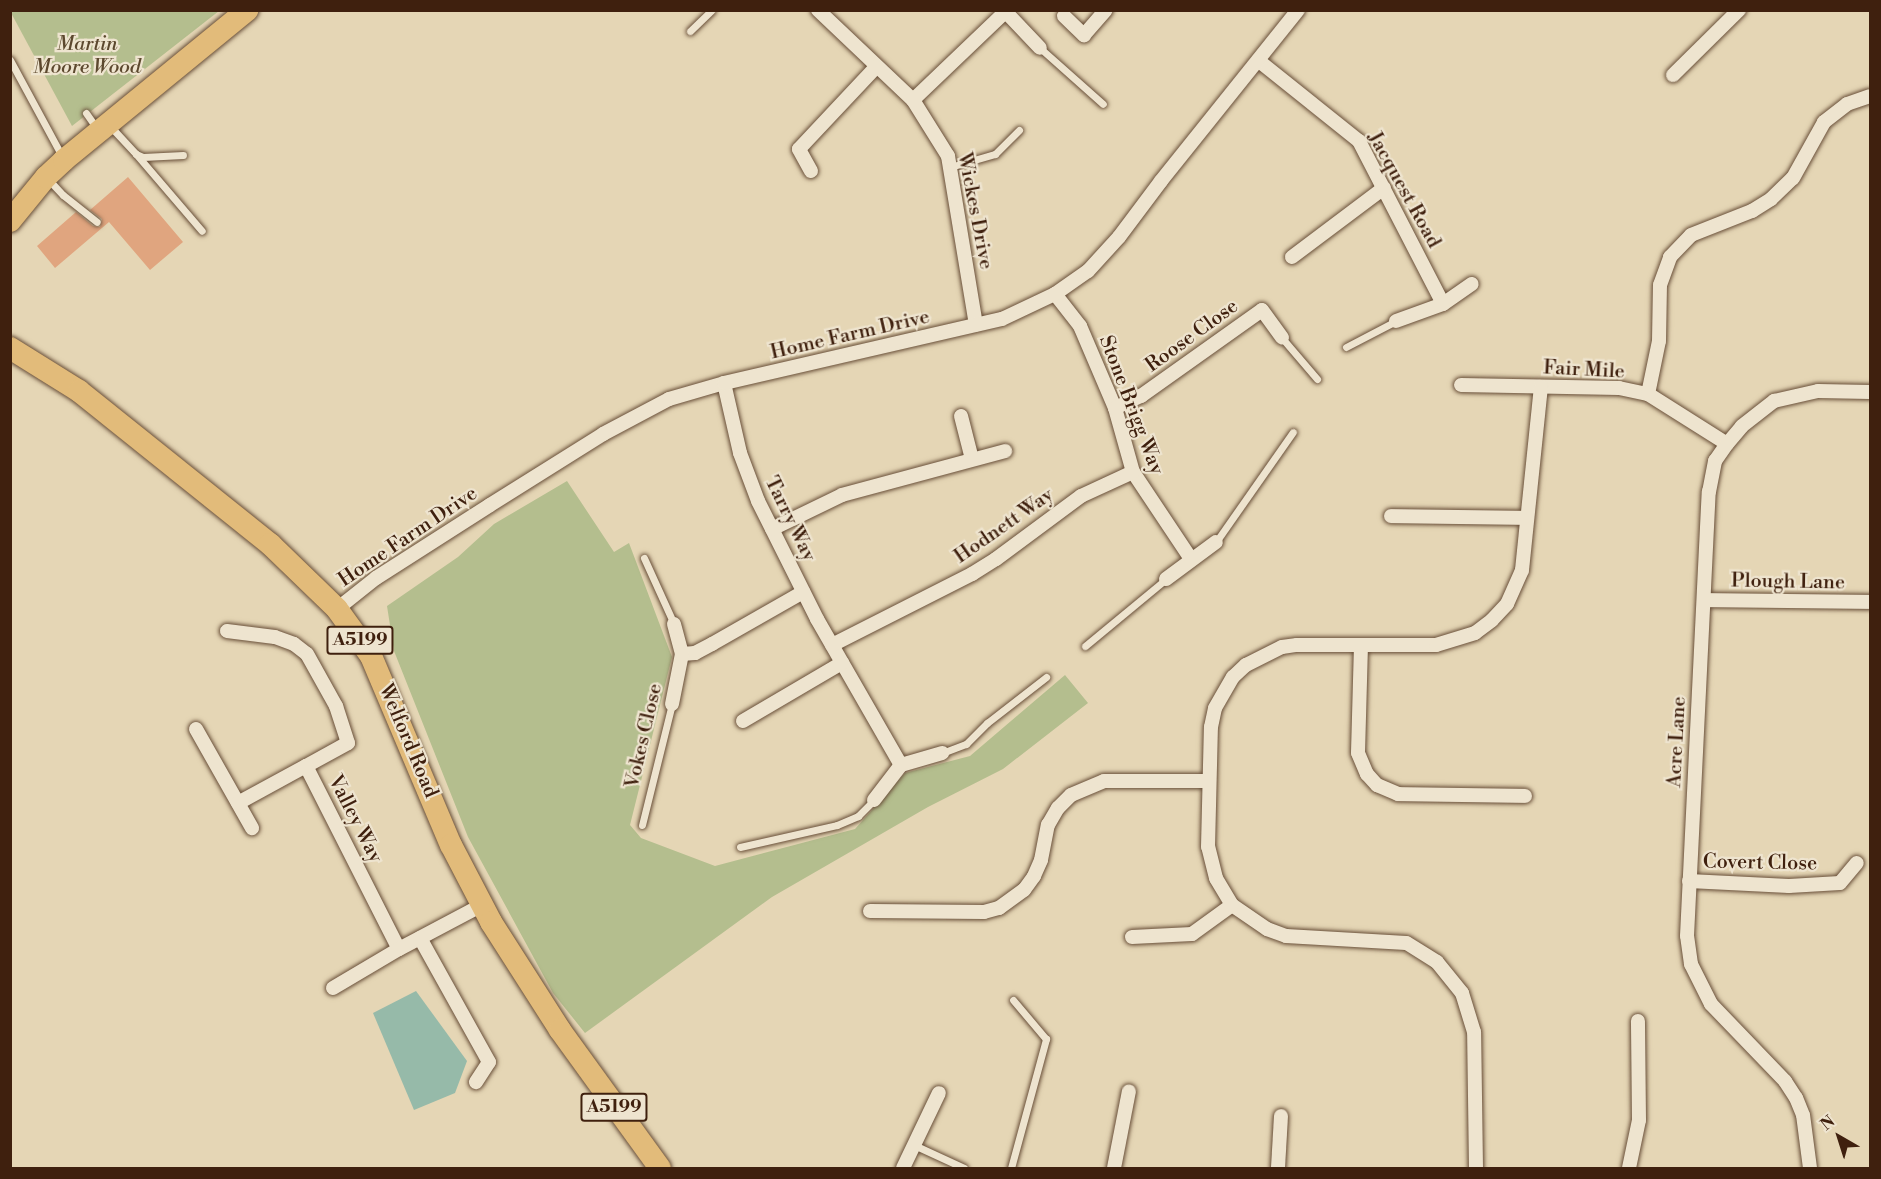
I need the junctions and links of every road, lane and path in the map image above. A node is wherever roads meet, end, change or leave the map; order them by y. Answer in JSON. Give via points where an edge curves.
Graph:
{"nodes":[{"id":1,"x":247,"y":10,"type":"edge"},
{"id":2,"x":712,"y":10,"type":"edge"},
{"id":3,"x":818,"y":10,"type":"edge"},
{"id":4,"x":1106,"y":10,"type":"edge"},
{"id":5,"x":1298,"y":10,"type":"edge"},
{"id":6,"x":1739,"y":10,"type":"edge"},
{"id":7,"x":1005,"y":11,"type":"edge"},
{"id":8,"x":1064,"y":16,"type":"dead end"},
{"id":9,"x":690,"y":31,"type":"dead end"},
{"id":10,"x":1040,"y":48,"type":"joint"},
{"id":11,"x":10,"y":60,"type":"edge"},
{"id":12,"x":1259,"y":61,"type":"junction"},
{"id":13,"x":876,"y":67,"type":"junction"},
{"id":14,"x":1673,"y":75,"type":"dead end"},
{"id":15,"x":1870,"y":96,"type":"edge"},
{"id":16,"x":913,"y":100,"type":"junction"},
{"id":17,"x":1103,"y":104,"type":"dead end"},
{"id":18,"x":98,"y":123,"type":"junction"},
{"id":19,"x":1018,"y":130,"type":"dead end"},
{"id":20,"x":136,"y":154,"type":"junction"},
{"id":21,"x":183,"y":155,"type":"dead end"},
{"id":22,"x":64,"y":160,"type":"junction"},
{"id":23,"x":950,"y":168,"type":"junction"},
{"id":24,"x":811,"y":171,"type":"dead end"},
{"id":25,"x":46,"y":177,"type":"junction"},
{"id":26,"x":1384,"y":188,"type":"junction"},
{"id":27,"x":10,"y":221,"type":"edge"},
{"id":28,"x":97,"y":222,"type":"dead end"},
{"id":29,"x":202,"y":231,"type":"dead end"},
{"id":30,"x":1292,"y":257,"type":"dead end"},
{"id":31,"x":1472,"y":284,"type":"dead end"},
{"id":32,"x":1055,"y":294,"type":"junction"},
{"id":33,"x":1443,"y":304,"type":"junction"},
{"id":34,"x":1396,"y":321,"type":"joint"},
{"id":35,"x":976,"y":325,"type":"junction"},
{"id":36,"x":1282,"y":338,"type":"joint"},
{"id":37,"x":1346,"y":347,"type":"dead end"},
{"id":38,"x":10,"y":348,"type":"edge"},
{"id":39,"x":1317,"y":379,"type":"dead end"},
{"id":40,"x":724,"y":383,"type":"junction"},
{"id":41,"x":1461,"y":385,"type":"dead end"},
{"id":42,"x":1540,"y":387,"type":"junction"},
{"id":43,"x":1870,"y":392,"type":"edge"},
{"id":44,"x":1648,"y":394,"type":"junction"},
{"id":45,"x":1115,"y":408,"type":"junction"},
{"id":46,"x":961,"y":416,"type":"dead end"},
{"id":47,"x":1293,"y":432,"type":"dead end"},
{"id":48,"x":1727,"y":444,"type":"junction"},
{"id":49,"x":1005,"y":450,"type":"dead end"},
{"id":50,"x":972,"y":459,"type":"junction"},
{"id":51,"x":1132,"y":472,"type":"junction"},
{"id":52,"x":1391,"y":516,"type":"dead end"},
{"id":53,"x":1526,"y":518,"type":"junction"},
{"id":54,"x":772,"y":528,"type":"junction"},
{"id":55,"x":1216,"y":542,"type":"joint"},
{"id":56,"x":644,"y":558,"type":"dead end"},
{"id":57,"x":1191,"y":559,"type":"junction"},
{"id":58,"x":1166,"y":579,"type":"joint"},
{"id":59,"x":803,"y":592,"type":"junction"},
{"id":60,"x":1704,"y":600,"type":"junction"},
{"id":61,"x":1870,"y":602,"type":"edge"},
{"id":62,"x":337,"y":609,"type":"junction"},
{"id":63,"x":674,"y":624,"type":"joint"},
{"id":64,"x":227,"y":631,"type":"dead end"},
{"id":65,"x":832,"y":645,"type":"junction"},
{"id":66,"x":1361,"y":645,"type":"junction"},
{"id":67,"x":1085,"y":646,"type":"dead end"},
{"id":68,"x":682,"y":654,"type":"junction"},
{"id":69,"x":842,"y":663,"type":"junction"},
{"id":70,"x":1046,"y":677,"type":"dead end"},
{"id":71,"x":672,"y":704,"type":"joint"},
{"id":72,"x":743,"y":721,"type":"dead end"},
{"id":73,"x":196,"y":729,"type":"dead end"},
{"id":74,"x":942,"y":753,"type":"joint"},
{"id":75,"x":901,"y":765,"type":"junction"},
{"id":76,"x":306,"y":766,"type":"junction"},
{"id":77,"x":1209,"y":781,"type":"junction"},
{"id":78,"x":1525,"y":796,"type":"dead end"},
{"id":79,"x":874,"y":800,"type":"joint"},
{"id":80,"x":238,"y":803,"type":"junction"},
{"id":81,"x":642,"y":825,"type":"dead end"},
{"id":82,"x":252,"y":828,"type":"dead end"},
{"id":83,"x":740,"y":847,"type":"dead end"},
{"id":84,"x":1857,"y":863,"type":"dead end"},
{"id":85,"x":1689,"y":881,"type":"junction"},
{"id":86,"x":482,"y":905,"type":"junction"},
{"id":87,"x":1232,"y":905,"type":"junction"},
{"id":88,"x":870,"y":911,"type":"dead end"},
{"id":89,"x":1132,"y":937,"type":"dead end"},
{"id":90,"x":420,"y":938,"type":"junction"},
{"id":91,"x":399,"y":948,"type":"junction"},
{"id":92,"x":333,"y":988,"type":"dead end"},
{"id":93,"x":1012,"y":1000,"type":"dead end"},
{"id":94,"x":1638,"y":1021,"type":"dead end"},
{"id":95,"x":476,"y":1082,"type":"dead end"},
{"id":96,"x":1129,"y":1091,"type":"dead end"},
{"id":97,"x":939,"y":1093,"type":"dead end"},
{"id":98,"x":1281,"y":1116,"type":"dead end"},
{"id":99,"x":914,"y":1145,"type":"junction"},
{"id":100,"x":660,"y":1168,"type":"edge"},
{"id":101,"x":903,"y":1168,"type":"edge"},
{"id":102,"x":964,"y":1168,"type":"edge"},
{"id":103,"x":1011,"y":1168,"type":"edge"},
{"id":104,"x":1114,"y":1168,"type":"edge"},
{"id":105,"x":1278,"y":1168,"type":"edge"},
{"id":106,"x":1476,"y":1168,"type":"edge"},
{"id":107,"x":1629,"y":1168,"type":"edge"},
{"id":108,"x":1810,"y":1168,"type":"edge"}],
"edges":[{"from":1,"to":18,"type":"main road"},
{"from":2,"to":9,"type":"lane"},
{"from":3,"to":13,"type":"street","name":"Wickes Drive"},
{"from":4,"to":8,"type":"street","via":[[1084,35]]},
{"from":5,"to":12,"type":"street","name":"Home Farm Drive"},
{"from":6,"to":14,"type":"street"},
{"from":7,"to":10,"type":"street"},
{"from":7,"to":16,"type":"street"},
{"from":10,"to":17,"type":"lane"},
{"from":11,"to":22,"type":"lane"},
{"from":12,"to":26,"type":"street","name":"Jacquest Road","via":[[1359,141]]},
{"from":12,"to":32,"type":"street","name":"Home Farm Drive","via":[[1119,237],[1088,271]]},
{"from":13,"to":16,"type":"street","name":"Wickes Drive"},
{"from":13,"to":24,"type":"street","via":[[799,149]]},
{"from":15,"to":44,"type":"street","via":[[1847,104],[1824,122],[1798,170],[1777,194],[1752,211],[1691,235],[1670,256],[1660,285],[1659,341]]},
{"from":16,"to":23,"type":"street","name":"Wickes Drive","via":[[948,156]]},
{"from":18,"to":20,"type":"lane"},
{"from":18,"to":22,"type":"main road"},
{"from":19,"to":23,"type":"lane","via":[[995,154]]},
{"from":20,"to":21,"type":"lane","via":[[152,158]]},
{"from":20,"to":29,"type":"lane"},
{"from":22,"to":25,"type":"main road"},
{"from":23,"to":35,"type":"street","name":"Wickes Drive"},
{"from":25,"to":27,"type":"main road"},
{"from":25,"to":28,"type":"lane"},
{"from":26,"to":30,"type":"street"},
{"from":26,"to":33,"type":"street","name":"Jacquest Road"},
{"from":31,"to":33,"type":"street"},
{"from":32,"to":35,"type":"street","name":"Home Farm Drive","via":[[1020,313]]},
{"from":32,"to":45,"type":"street","name":"Stone Brigg Way","via":[[1080,326]]},
{"from":33,"to":34,"type":"street"},
{"from":34,"to":37,"type":"lane"},
{"from":35,"to":40,"type":"street","name":"Home Farm Drive"},
{"from":36,"to":39,"type":"lane"},
{"from":36,"to":45,"type":"street","name":"Roose Close","via":[[1262,310],[1141,396]]},
{"from":38,"to":62,"type":"main road","name":"Welford Road","number":"A5199","via":[[79,391],[270,544]]},
{"from":40,"to":54,"type":"street","name":"Tarry Way","via":[[740,453]]},
{"from":40,"to":62,"type":"street","name":"Home Farm Drive","via":[[669,399],[603,434],[376,578]]},
{"from":41,"to":42,"type":"street","name":"Fair Mile"},
{"from":42,"to":44,"type":"street","name":"Fair Mile","via":[[1619,388]]},
{"from":42,"to":53,"type":"street"},
{"from":43,"to":48,"type":"street","name":"Acre Lane","via":[[1818,391],[1774,401],[1742,426]]},
{"from":44,"to":48,"type":"street","name":"Fair Mile"},
{"from":45,"to":51,"type":"street","name":"Stone Brigg Way"},
{"from":46,"to":50,"type":"street"},
{"from":47,"to":55,"type":"lane"},
{"from":48,"to":60,"type":"street","name":"Acre Lane","via":[[1716,461],[1710,492]]},
{"from":49,"to":50,"type":"street"},
{"from":50,"to":54,"type":"street","via":[[842,495]]},
{"from":51,"to":57,"type":"street","name":"Stone Brigg Way"},
{"from":51,"to":65,"type":"street","name":"Hodnett Way","via":[[1081,496],[972,574]]},
{"from":52,"to":53,"type":"street"},
{"from":53,"to":66,"type":"street","via":[[1522,570],[1507,604],[1492,620],[1475,633],[1436,645]]},
{"from":54,"to":59,"type":"street","name":"Tarry Way"},
{"from":55,"to":57,"type":"street"},
{"from":56,"to":63,"type":"lane","name":"Vokes Close"},
{"from":57,"to":58,"type":"street"},
{"from":58,"to":67,"type":"lane"},
{"from":59,"to":65,"type":"street","name":"Tarry Way"},
{"from":59,"to":68,"type":"street","via":[[695,653]]},
{"from":60,"to":61,"type":"street","name":"Plough Lane"},
{"from":60,"to":85,"type":"street","name":"Acre Lane"},
{"from":62,"to":86,"type":"main road","name":"Welford Road","number":"A5199","via":[[371,656],[451,845]]},
{"from":63,"to":68,"type":"street","name":"Vokes Close"},
{"from":64,"to":76,"type":"street","name":"Valley Way","via":[[275,637],[307,654],[336,706],[348,743]]},
{"from":65,"to":69,"type":"street","name":"Tarry Way"},
{"from":66,"to":77,"type":"street","via":[[1282,647],[1246,665],[1228,684],[1215,708]]},
{"from":66,"to":78,"type":"street","via":[[1358,753],[1367,774],[1377,784],[1398,794]]},
{"from":68,"to":71,"type":"street","name":"Vokes Close"},
{"from":69,"to":72,"type":"street"},
{"from":69,"to":75,"type":"street","name":"Tarry Way"},
{"from":70,"to":74,"type":"lane","via":[[966,744]]},
{"from":71,"to":81,"type":"lane","name":"Vokes Close"},
{"from":73,"to":80,"type":"street"},
{"from":74,"to":75,"type":"street"},
{"from":75,"to":79,"type":"street"},
{"from":76,"to":80,"type":"street"},
{"from":76,"to":91,"type":"street","name":"Valley Way"},
{"from":77,"to":87,"type":"street","via":[[1210,857],[1216,878]]},
{"from":77,"to":88,"type":"street","via":[[1104,781],[1071,795],[1048,825],[1034,876],[1024,890],[999,908],[984,912]]},
{"from":79,"to":83,"type":"lane","via":[[858,816],[837,825]]},
{"from":80,"to":82,"type":"street"},
{"from":84,"to":85,"type":"street","name":"Covert Close","via":[[1840,883],[1789,886]]},
{"from":85,"to":108,"type":"street","name":"Acre Lane","via":[[1687,936],[1695,974],[1712,1004],[1785,1081],[1796,1098],[1803,1115]]},
{"from":86,"to":90,"type":"street"},
{"from":86,"to":100,"type":"main road","name":"Welford Road","number":"A5199","via":[[525,979]]},
{"from":87,"to":89,"type":"street","via":[[1192,934]]},
{"from":87,"to":106,"type":"street","via":[[1267,929],[1286,936],[1406,943],[1422,951],[1451,977],[1462,993],[1474,1032]]},
{"from":90,"to":91,"type":"street"},
{"from":90,"to":95,"type":"street","via":[[489,1062]]},
{"from":91,"to":92,"type":"street"},
{"from":93,"to":103,"type":"lane","via":[[1046,1039]]},
{"from":94,"to":107,"type":"street","via":[[1639,1120]]},
{"from":96,"to":104,"type":"street"},
{"from":97,"to":99,"type":"street"},
{"from":98,"to":105,"type":"street"},
{"from":99,"to":101,"type":"street"},
{"from":99,"to":102,"type":"lane"}]}
